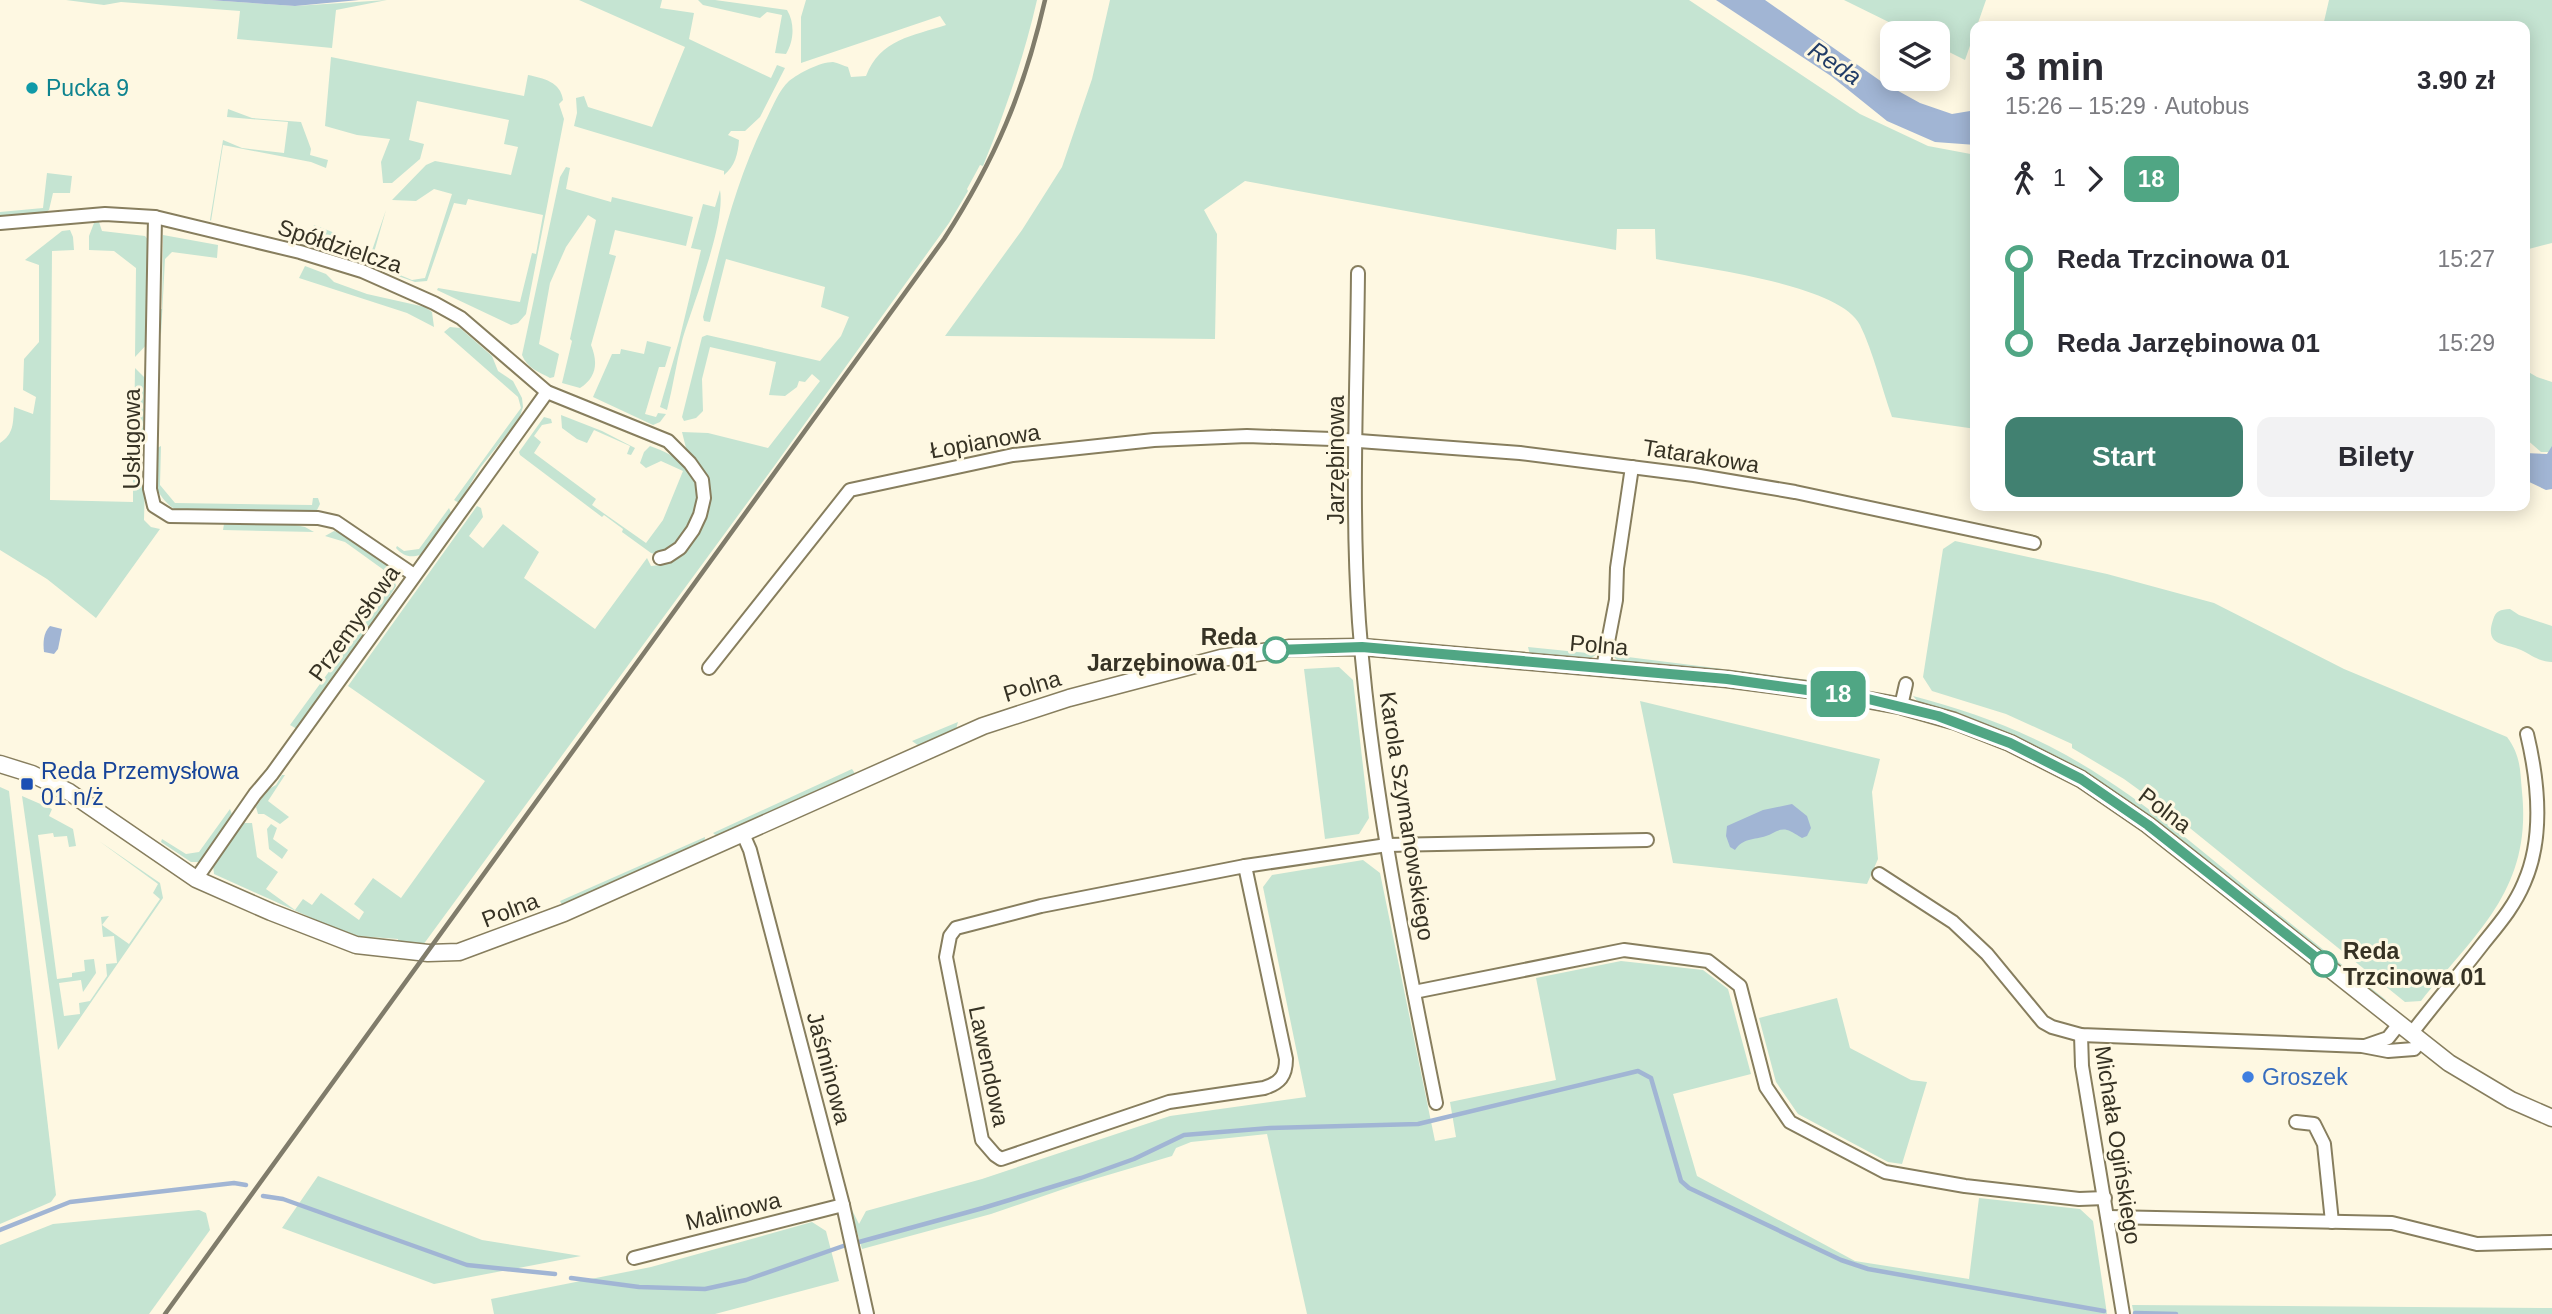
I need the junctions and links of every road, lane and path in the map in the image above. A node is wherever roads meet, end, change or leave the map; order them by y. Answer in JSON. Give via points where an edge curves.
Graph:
{"nodes":[{"id":1,"x":155,"y":217,"type":"junction"},
{"id":2,"x":0,"y":223,"type":"edge"},
{"id":3,"x":1358,"y":273,"type":"dead end"},
{"id":4,"x":547,"y":392,"type":"junction"},
{"id":5,"x":1356,"y":440,"type":"junction"},
{"id":6,"x":1632,"y":467,"type":"junction"},
{"id":7,"x":2034,"y":543,"type":"dead end"},
{"id":8,"x":660,"y":558,"type":"dead end"},
{"id":9,"x":414,"y":576,"type":"junction"},
{"id":10,"x":1362,"y":647,"type":"junction"},
{"id":11,"x":709,"y":668,"type":"dead end"},
{"id":12,"x":1603,"y":668,"type":"junction"},
{"id":13,"x":1906,"y":684,"type":"dead end"},
{"id":14,"x":1901,"y":706,"type":"junction"},
{"id":15,"x":2527,"y":734,"type":"dead end"},
{"id":16,"x":0,"y":764,"type":"edge"},
{"id":17,"x":743,"y":834,"type":"junction"},
{"id":18,"x":1647,"y":839,"type":"dead end"},
{"id":19,"x":1387,"y":845,"type":"junction"},
{"id":20,"x":1245,"y":866,"type":"junction"},
{"id":21,"x":1879,"y":874,"type":"dead end"},
{"id":22,"x":196,"y":879,"type":"junction"},
{"id":23,"x":1413,"y":992,"type":"junction"},
{"id":24,"x":2410,"y":1033,"type":"junction"},
{"id":25,"x":2081,"y":1035,"type":"junction"},
{"id":26,"x":2362,"y":1046,"type":"junction"},
{"id":27,"x":1436,"y":1103,"type":"dead end"},
{"id":28,"x":2552,"y":1118,"type":"edge"},
{"id":29,"x":2295,"y":1122,"type":"dead end"},
{"id":30,"x":2105,"y":1198,"type":"junction"},
{"id":31,"x":843,"y":1205,"type":"junction"},
{"id":32,"x":2108,"y":1217,"type":"junction"},
{"id":33,"x":2332,"y":1222,"type":"junction"},
{"id":34,"x":2552,"y":1242,"type":"edge"},
{"id":35,"x":634,"y":1258,"type":"dead end"},
{"id":36,"x":867,"y":1314,"type":"edge"},
{"id":37,"x":2123,"y":1314,"type":"edge"}],
"edges":[{"from":1,"to":2,"type":"street","name":"Spółdzielcza","via":[[105,214]]},
{"from":1,"to":4,"type":"street","name":"Spółdzielcza","via":[[362,271],[434,303],[461,318]]},
{"from":1,"to":9,"type":"street","name":"Usługowa","via":[[150,489],[154,506],[170,516],[336,522]]},
{"from":3,"to":5,"type":"street","name":"Jarzębinowa"},
{"from":4,"to":8,"type":"street","name":"Spółdzielcza","via":[[668,441],[702,480],[700,516],[680,548]]},
{"from":4,"to":9,"type":"street","name":"Przemysłowa"},
{"from":5,"to":6,"type":"street","name":"Tatarakowa"},
{"from":5,"to":10,"type":"street","name":"Jarzębinowa"},
{"from":5,"to":11,"type":"street","name":"Łopianowa","via":[[1224,437],[1041,451],[850,490]]},
{"from":6,"to":7,"type":"street","name":"Tatarakowa","via":[[1795,492]]},
{"from":6,"to":12,"type":"street"},
{"from":9,"to":22,"type":"street","name":"Przemysłowa"},
{"from":10,"to":12,"type":"street","name":"Polna"},
{"from":10,"to":17,"type":"street","name":"Polna","via":[[1290,648],[1222,658],[1008,717],[956,736]]},
{"from":10,"to":19,"type":"street","name":"Karola Szymanowskiego"},
{"from":12,"to":14,"type":"street","name":"Polna","via":[[1734,680]]},
{"from":13,"to":14,"type":"street"},
{"from":14,"to":24,"type":"street","name":"Polna","via":[[1997,737],[2081,779],[2148,825]]},
{"from":15,"to":24,"type":"street","via":[[2536,807],[2535,848],[2525,881],[2513,906]]},
{"from":16,"to":22,"type":"street","name":"Polna","via":[[69,792]]},
{"from":17,"to":22,"type":"street","name":"Polna","via":[[564,914],[459,953],[356,945]]},
{"from":17,"to":31,"type":"street","name":"Jaśminowa"},
{"from":18,"to":19,"type":"street"},
{"from":19,"to":20,"type":"street","name":"Lawendowa"},
{"from":19,"to":23,"type":"street","name":"Karola Szymanowskiego"},
{"from":20,"to":20,"type":"street","name":"Lawendowa","via":[[1286,1059],[1282,1079],[1264,1088],[1169,1102],[1001,1159],[995,1155],[982,1140],[946,957],[956,928],[1041,906]]},
{"from":21,"to":25,"type":"street","name":"Michała Ogińskiego","via":[[1952,922],[1987,954],[2043,1022]]},
{"from":23,"to":27,"type":"street","name":"Karola Szymanowskiego"},
{"from":23,"to":30,"type":"street","via":[[1624,950],[1708,961],[1740,986],[1766,1087],[1790,1122],[1885,1172],[1965,1186]]},
{"from":24,"to":26,"type":"street"},
{"from":24,"to":26,"type":"street","via":[[2414,1049]]},
{"from":24,"to":28,"type":"street","name":"Polna","via":[[2488,1088]]},
{"from":25,"to":26,"type":"street"},
{"from":25,"to":30,"type":"street","name":"Michała Ogińskiego","via":[[2082,1066]]},
{"from":29,"to":33,"type":"street","via":[[2314,1124],[2320,1133]]},
{"from":30,"to":32,"type":"street","name":"Michała Ogińskiego"},
{"from":31,"to":35,"type":"street","name":"Malinowa"},
{"from":31,"to":36,"type":"street","name":"Jaśminowa"},
{"from":32,"to":33,"type":"street"},
{"from":32,"to":37,"type":"street","name":"Michała Ogińskiego"},
{"from":33,"to":34,"type":"street","via":[[2392,1223],[2477,1244]]}]}
